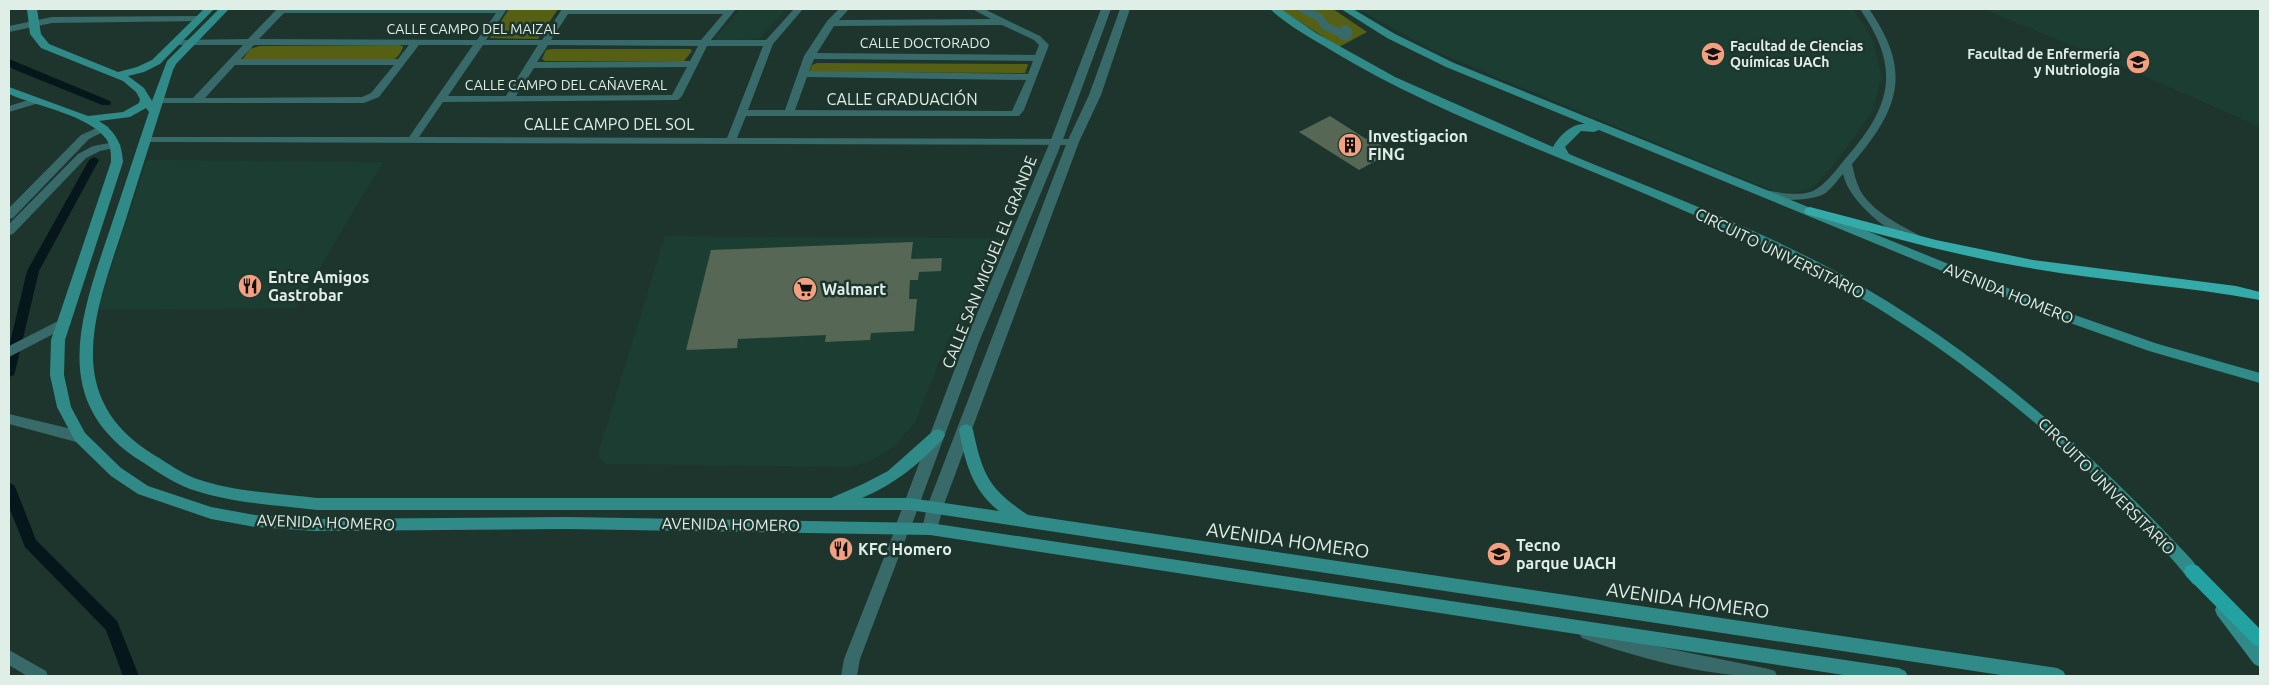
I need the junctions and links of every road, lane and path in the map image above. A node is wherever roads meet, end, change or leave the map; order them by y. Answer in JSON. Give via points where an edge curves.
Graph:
{"nodes":[{"id":1,"x":32,"y":9,"type":"edge"},
{"id":2,"x":209,"y":9,"type":"edge"},
{"id":3,"x":224,"y":9,"type":"edge"},
{"id":4,"x":281,"y":9,"type":"edge"},
{"id":5,"x":503,"y":9,"type":"edge"},
{"id":6,"x":799,"y":9,"type":"edge"},
{"id":7,"x":844,"y":9,"type":"edge"},
{"id":8,"x":977,"y":9,"type":"edge"},
{"id":9,"x":1106,"y":9,"type":"edge"},
{"id":10,"x":1125,"y":9,"type":"edge"},
{"id":11,"x":1275,"y":9,"type":"edge"},
{"id":12,"x":1303,"y":9,"type":"edge"},
{"id":13,"x":1346,"y":9,"type":"edge"},
{"id":14,"x":1864,"y":9,"type":"edge"},
{"id":15,"x":565,"y":10,"type":"edge"},
{"id":16,"x":730,"y":10,"type":"edge"},
{"id":17,"x":198,"y":20,"type":"junction"},
{"id":18,"x":830,"y":22,"type":"junction"},
{"id":19,"x":1004,"y":22,"type":"junction"},
{"id":20,"x":33,"y":23,"type":"junction"},
{"id":21,"x":13,"y":28,"type":"edge"},
{"id":22,"x":1340,"y":33,"type":"dead end"},
{"id":23,"x":176,"y":42,"type":"junction"},
{"id":24,"x":191,"y":42,"type":"junction"},
{"id":25,"x":251,"y":42,"type":"junction"},
{"id":26,"x":416,"y":42,"type":"junction"},
{"id":27,"x":480,"y":42,"type":"junction"},
{"id":28,"x":544,"y":43,"type":"junction"},
{"id":29,"x":704,"y":43,"type":"junction"},
{"id":30,"x":769,"y":43,"type":"junction"},
{"id":31,"x":810,"y":56,"type":"junction"},
{"id":32,"x":1040,"y":58,"type":"junction"},
{"id":33,"x":232,"y":62,"type":"junction"},
{"id":34,"x":401,"y":62,"type":"junction"},
{"id":35,"x":692,"y":64,"type":"junction"},
{"id":36,"x":530,"y":65,"type":"junction"},
{"id":37,"x":802,"y":74,"type":"junction"},
{"id":38,"x":117,"y":75,"type":"junction"},
{"id":39,"x":1032,"y":77,"type":"junction"},
{"id":40,"x":9,"y":90,"type":"edge"},
{"id":41,"x":146,"y":98,"type":"junction"},
{"id":42,"x":440,"y":99,"type":"junction"},
{"id":43,"x":509,"y":99,"type":"junction"},
{"id":44,"x":35,"y":101,"type":"junction"},
{"id":45,"x":196,"y":101,"type":"junction"},
{"id":46,"x":9,"y":109,"type":"edge"},
{"id":47,"x":154,"y":112,"type":"junction"},
{"id":48,"x":742,"y":113,"type":"junction"},
{"id":49,"x":789,"y":113,"type":"junction"},
{"id":50,"x":88,"y":119,"type":"junction"},
{"id":51,"x":103,"y":128,"type":"junction"},
{"id":52,"x":1619,"y":134,"type":"junction"},
{"id":53,"x":146,"y":138,"type":"junction"},
{"id":54,"x":412,"y":140,"type":"junction"},
{"id":55,"x":731,"y":140,"type":"junction"},
{"id":56,"x":1056,"y":142,"type":"junction"},
{"id":57,"x":1073,"y":142,"type":"junction"},
{"id":58,"x":115,"y":145,"type":"junction"},
{"id":59,"x":1564,"y":155,"type":"junction"},
{"id":60,"x":1847,"y":165,"type":"junction"},
{"id":61,"x":1764,"y":193,"type":"junction"},
{"id":62,"x":1810,"y":211,"type":"junction"},
{"id":63,"x":9,"y":215,"type":"edge"},
{"id":64,"x":9,"y":230,"type":"edge"},
{"id":65,"x":1920,"y":241,"type":"junction"},
{"id":66,"x":2260,"y":296,"type":"edge"},
{"id":67,"x":64,"y":323,"type":"junction"},
{"id":68,"x":10,"y":352,"type":"edge"},
{"id":69,"x":2260,"y":378,"type":"edge"},
{"id":70,"x":9,"y":419,"type":"edge"},
{"id":71,"x":966,"y":430,"type":"junction"},
{"id":72,"x":938,"y":435,"type":"junction"},
{"id":73,"x":80,"y":437,"type":"junction"},
{"id":74,"x":826,"y":504,"type":"junction"},
{"id":75,"x":910,"y":504,"type":"junction"},
{"id":76,"x":935,"y":507,"type":"junction"},
{"id":77,"x":1028,"y":523,"type":"junction"},
{"id":78,"x":903,"y":527,"type":"junction"},
{"id":79,"x":930,"y":529,"type":"junction"},
{"id":80,"x":2192,"y":571,"type":"junction"},
{"id":81,"x":1568,"y":626,"type":"junction"},
{"id":82,"x":2260,"y":640,"type":"edge"},
{"id":83,"x":9,"y":657,"type":"edge"},
{"id":84,"x":2260,"y":659,"type":"edge"},
{"id":85,"x":40,"y":676,"type":"edge"},
{"id":86,"x":849,"y":676,"type":"edge"},
{"id":87,"x":1769,"y":676,"type":"edge"},
{"id":88,"x":1899,"y":676,"type":"edge"},
{"id":89,"x":2057,"y":676,"type":"edge"}],
"edges":[{"from":1,"to":20,"type":"main road"},
{"from":2,"to":17,"type":"main road"},
{"from":3,"to":24,"type":"main road","name":"AVENIDA HOMERO"},
{"from":4,"to":5,"type":"street"},
{"from":4,"to":25,"type":"street"},
{"from":5,"to":27,"type":"street"},
{"from":6,"to":30,"type":"street"},
{"from":7,"to":18,"type":"street"},
{"from":8,"to":19,"type":"street"},
{"from":9,"to":56,"type":"street","name":"CALLE SAN MIGUEL EL GRANDE"},
{"from":10,"to":57,"type":"street","via":[[1095,95]]},
{"from":11,"to":59,"type":"main road","name":"CIRCUITO UNIVERSITARIO","via":[[1334,48],[1403,86]]},
{"from":12,"to":22,"type":"street","via":[[1320,17],[1324,26]]},
{"from":13,"to":52,"type":"main road","via":[[1450,65]]},
{"from":14,"to":60,"type":"street","via":[[1884,38],[1891,57],[1892,81],[1882,115]]},
{"from":15,"to":16,"type":"street"},
{"from":15,"to":28,"type":"street","name":"CALLE CAMPO DEL CAÑAVERAL"},
{"from":16,"to":29,"type":"street","name":"CALLE CAMPO DEL CAÑAVERAL"},
{"from":17,"to":20,"type":"street","via":[[101,19]]},
{"from":17,"to":23,"type":"main road"},
{"from":18,"to":19,"type":"street"},
{"from":18,"to":31,"type":"street"},
{"from":19,"to":32,"type":"street","via":[[1041,40],[1044,45]]},
{"from":20,"to":21,"type":"street"},
{"from":20,"to":38,"type":"main road","via":[[37,40],[45,46]]},
{"from":23,"to":24,"type":"street","name":"CALLE CAMPO DEL MAIZAL"},
{"from":23,"to":38,"type":"main road","via":[[148,67]]},
{"from":24,"to":25,"type":"street","name":"CALLE CAMPO DEL MAIZAL"},
{"from":24,"to":47,"type":"main road","name":"AVENIDA HOMERO","via":[[171,63]]},
{"from":25,"to":26,"type":"street","name":"CALLE CAMPO DEL MAIZAL"},
{"from":25,"to":33,"type":"street"},
{"from":26,"to":27,"type":"street","name":"CALLE CAMPO DEL MAIZAL"},
{"from":26,"to":34,"type":"street"},
{"from":27,"to":28,"type":"street","name":"CALLE CAMPO DEL MAIZAL"},
{"from":27,"to":42,"type":"street"},
{"from":28,"to":29,"type":"street","name":"CALLE CAMPO DEL MAIZAL"},
{"from":28,"to":36,"type":"street","name":"CALLE CAMPO DEL CAÑAVERAL"},
{"from":29,"to":30,"type":"street","name":"CALLE CAMPO DEL MAIZAL"},
{"from":29,"to":35,"type":"street","name":"CALLE CAMPO DEL CAÑAVERAL"},
{"from":30,"to":48,"type":"street"},
{"from":31,"to":32,"type":"street","name":"CALLE DOCTORADO"},
{"from":31,"to":37,"type":"street"},
{"from":32,"to":39,"type":"street"},
{"from":33,"to":34,"type":"street"},
{"from":33,"to":45,"type":"street"},
{"from":34,"to":45,"type":"street","via":[[376,95],[364,100]]},
{"from":35,"to":36,"type":"street"},
{"from":35,"to":43,"type":"street","name":"CALLE CAMPO DEL CAÑAVERAL","via":[[677,96],[671,99]]},
{"from":36,"to":43,"type":"street","name":"CALLE CAMPO DEL CAÑAVERAL"},
{"from":37,"to":39,"type":"street","name":"CALLE DOCTORADO"},
{"from":37,"to":49,"type":"street"},
{"from":38,"to":41,"type":"main road","via":[[135,84]]},
{"from":39,"to":49,"type":"street","name":"CALLE GRADUACIÓN","via":[[1015,114]]},
{"from":40,"to":44,"type":"main road"},
{"from":41,"to":47,"type":"main road"},
{"from":41,"to":50,"type":"main road","via":[[144,106],[126,115]]},
{"from":42,"to":43,"type":"street","name":"CALLE CAMPO DEL CAÑAVERAL"},
{"from":42,"to":54,"type":"street"},
{"from":44,"to":46,"type":"street"},
{"from":44,"to":50,"type":"main road"},
{"from":45,"to":47,"type":"street"},
{"from":47,"to":51,"type":"main road"},
{"from":47,"to":53,"type":"main road","name":"AVENIDA HOMERO"},
{"from":48,"to":49,"type":"street","name":"CALLE GRADUACIÓN"},
{"from":48,"to":55,"type":"street"},
{"from":50,"to":51,"type":"main road"},
{"from":51,"to":58,"type":"main road"},
{"from":51,"to":63,"type":"street","via":[[85,137]]},
{"from":52,"to":59,"type":"main road","via":[[1579,127],[1559,146]]},
{"from":52,"to":61,"type":"main road"},
{"from":53,"to":54,"type":"street","name":"CALLE CAMPO DEL SOL"},
{"from":53,"to":74,"type":"main road","name":"AVENIDA HOMERO","via":[[93,300],[86,336],[85,367],[102,419],[139,455],[192,483],[235,494],[317,504]]},
{"from":54,"to":55,"type":"street","name":"CALLE CAMPO DEL SOL"},
{"from":55,"to":56,"type":"street","name":"CALLE CAMPO DEL SOL"},
{"from":56,"to":57,"type":"street","name":"CALLE CAMPO DEL SOL"},
{"from":56,"to":72,"type":"street","name":"CALLE SAN MIGUEL EL GRANDE","via":[[972,342]]},
{"from":57,"to":71,"type":"street"},
{"from":58,"to":64,"type":"street","via":[[84,153]]},
{"from":58,"to":67,"type":"main road","name":"AVENIDA HOMERO","via":[[116,162]]},
{"from":59,"to":80,"type":"main road","name":"CIRCUITO UNIVERSITARIO","via":[[1735,228],[1859,290],[1905,319],[2010,393],[2051,428],[2113,487]]},
{"from":60,"to":61,"type":"street","via":[[1818,193],[1796,197]]},
{"from":60,"to":65,"type":"street","via":[[1850,183],[1864,204]]},
{"from":61,"to":62,"type":"main road","name":"AVENIDA HOMERO"},
{"from":62,"to":65,"type":"highway"},
{"from":62,"to":69,"type":"main road","name":"AVENIDA HOMERO","via":[[2094,327]]},
{"from":65,"to":66,"type":"highway","via":[[2040,266],[2103,276],[2200,284]]},
{"from":67,"to":68,"type":"street"},
{"from":67,"to":73,"type":"main road","name":"AVENIDA HOMERO","via":[[58,340],[56,375],[64,407]]},
{"from":70,"to":73,"type":"street"},
{"from":71,"to":76,"type":"street"},
{"from":71,"to":77,"type":"main road","via":[[972,466],[978,480],[997,502]]},
{"from":72,"to":74,"type":"main road","via":[[913,461],[885,481]]},
{"from":72,"to":75,"type":"street","name":"CALLE SAN MIGUEL EL GRANDE"},
{"from":73,"to":78,"type":"main road","name":"AVENIDA HOMERO","via":[[116,472],[143,490],[210,513],[255,521],[315,525],[566,523]]},
{"from":74,"to":75,"type":"main road","name":"AVENIDA HOMERO"},
{"from":75,"to":76,"type":"main road","name":"AVENIDA HOMERO"},
{"from":75,"to":78,"type":"street","name":"CALLE SAN MIGUEL EL GRANDE"},
{"from":76,"to":77,"type":"main road","name":"AVENIDA HOMERO"},
{"from":76,"to":79,"type":"street"},
{"from":77,"to":89,"type":"main road","name":"AVENIDA HOMERO"},
{"from":78,"to":79,"type":"main road","name":"AVENIDA HOMERO"},
{"from":78,"to":86,"type":"street","via":[[852,659]]},
{"from":79,"to":81,"type":"main road","name":"AVENIDA HOMERO"},
{"from":80,"to":82,"type":"main road","name":"CIRCUITO UNIVERSITARIO"},
{"from":80,"to":84,"type":"main road"},
{"from":81,"to":87,"type":"street","via":[[1641,650]]},
{"from":81,"to":88,"type":"main road"},
{"from":83,"to":85,"type":"street"}]}
